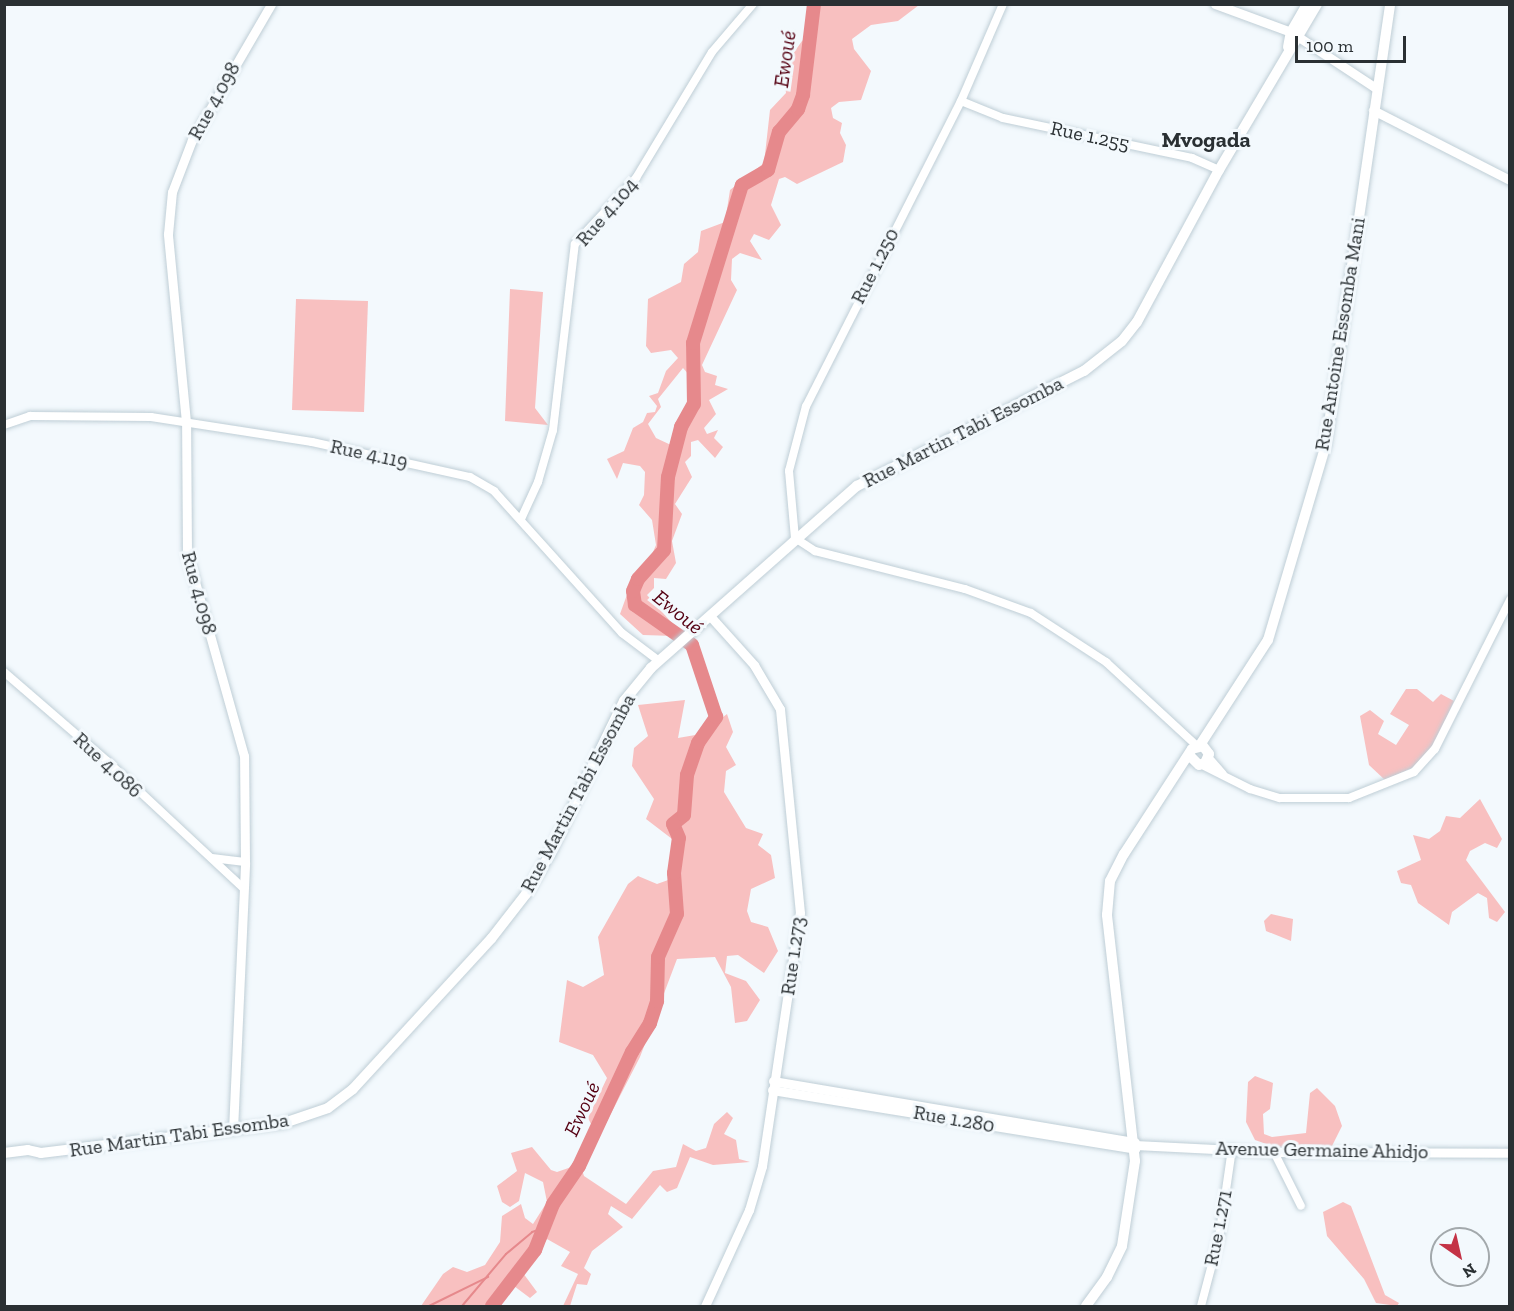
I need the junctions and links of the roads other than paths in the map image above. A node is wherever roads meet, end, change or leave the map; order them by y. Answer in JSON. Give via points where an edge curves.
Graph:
{"nodes":[{"id":1,"x":271,"y":4,"type":"edge"},
{"id":2,"x":753,"y":4,"type":"edge"},
{"id":3,"x":1003,"y":4,"type":"edge"},
{"id":4,"x":1215,"y":4,"type":"edge"},
{"id":5,"x":1307,"y":4,"type":"edge"},
{"id":6,"x":1317,"y":4,"type":"edge"},
{"id":7,"x":1390,"y":4,"type":"edge"},
{"id":8,"x":1295,"y":34,"type":"junction"},
{"id":9,"x":1376,"y":88,"type":"junction"},
{"id":10,"x":961,"y":100,"type":"junction"},
{"id":11,"x":1373,"y":110,"type":"junction"},
{"id":12,"x":1219,"y":170,"type":"junction"},
{"id":13,"x":1509,"y":180,"type":"edge"},
{"id":14,"x":186,"y":422,"type":"junction"},
{"id":15,"x":4,"y":425,"type":"edge"},
{"id":16,"x":521,"y":519,"type":"junction"},
{"id":17,"x":795,"y":538,"type":"junction"},
{"id":18,"x":1509,"y":600,"type":"edge"},
{"id":19,"x":711,"y":617,"type":"junction"},
{"id":20,"x":659,"y":661,"type":"junction"},
{"id":21,"x":4,"y":672,"type":"edge"},
{"id":22,"x":1200,"y":755,"type":"junction"},
{"id":23,"x":212,"y":858,"type":"junction"},
{"id":24,"x":245,"y":862,"type":"junction"},
{"id":25,"x":243,"y":888,"type":"junction"},
{"id":26,"x":773,"y":1086,"type":"junction"},
{"id":27,"x":233,"y":1130,"type":"junction"},
{"id":28,"x":1135,"y":1145,"type":"junction"},
{"id":29,"x":1232,"y":1149,"type":"junction"},
{"id":30,"x":1274,"y":1152,"type":"junction"},
{"id":31,"x":4,"y":1153,"type":"edge"},
{"id":32,"x":1509,"y":1153,"type":"edge"},
{"id":33,"x":1301,"y":1206,"type":"dead end"},
{"id":34,"x":705,"y":1306,"type":"edge"},
{"id":35,"x":1086,"y":1306,"type":"edge"},
{"id":36,"x":1201,"y":1306,"type":"edge"}],
"edges":[{"from":1,"to":14,"type":"main road","name":"Rue 4.098","via":[[214,96],[172,192],[169,252]]},
{"from":2,"to":16,"type":"street","name":"Rue 4.104","via":[[712,52],[636,178],[575,244],[553,430]]},
{"from":3,"to":10,"type":"street","name":"Rue 1.250"},
{"from":4,"to":8,"type":"main road"},
{"from":5,"to":8,"type":"main road","name":"Rue Martin Tabi Essomba"},
{"from":6,"to":8,"type":"main road","name":"Rue Martin Tabi Essomba"},
{"from":7,"to":9,"type":"main road","name":"Rue Antoine Essomba Mani"},
{"from":8,"to":9,"type":"main road"},
{"from":8,"to":12,"type":"main road","name":"Rue Martin Tabi Essomba"},
{"from":9,"to":11,"type":"main road","name":"Rue Antoine Essomba Mani"},
{"from":10,"to":12,"type":"street","name":"Rue 1.255","via":[[1004,118],[1192,158]]},
{"from":10,"to":17,"type":"street","name":"Rue 1.250","via":[[806,406],[788,483]]},
{"from":11,"to":13,"type":"main road"},
{"from":11,"to":22,"type":"main road","name":"Rue Antoine Essomba Mani","via":[[1326,444],[1268,640]]},
{"from":12,"to":17,"type":"main road","name":"Rue Martin Tabi Essomba","via":[[1137,322],[1104,358],[873,475]]},
{"from":14,"to":15,"type":"street","name":"Rue 4.119","via":[[82,414],[30,416]]},
{"from":14,"to":16,"type":"street","name":"Rue 4.119","via":[[331,446],[470,477],[494,491]]},
{"from":14,"to":24,"type":"main road","name":"Rue 4.098","via":[[187,553],[244,756]]},
{"from":16,"to":20,"type":"street","name":"Rue 4.119","via":[[622,633]]},
{"from":17,"to":19,"type":"main road","name":"Rue Martin Tabi Essomba"},
{"from":17,"to":22,"type":"street","via":[[815,551],[965,589],[1031,613],[1143,693]]},
{"from":18,"to":22,"type":"street","via":[[1436,749],[1414,772],[1360,795],[1334,799],[1280,798],[1226,777]]},
{"from":19,"to":20,"type":"main road","name":"Rue Martin Tabi Essomba"},
{"from":19,"to":26,"type":"main road","name":"Rue 1.273","via":[[771,687],[785,732],[800,913]]},
{"from":20,"to":27,"type":"main road","name":"Rue Martin Tabi Essomba","via":[[624,701],[550,854],[491,939],[343,1097],[328,1108],[295,1120]]},
{"from":21,"to":23,"type":"street","name":"Rue 4.086"},
{"from":22,"to":28,"type":"main road","via":[[1173,780],[1110,881],[1108,903]]},
{"from":23,"to":24,"type":"street"},
{"from":23,"to":25,"type":"street","name":"Rue 4.086"},
{"from":24,"to":25,"type":"main road","name":"Rue 4.098"},
{"from":25,"to":27,"type":"main road","name":"Rue 4.098"},
{"from":26,"to":28,"type":"main road","name":"Rue 1.280"},
{"from":26,"to":34,"type":"main road","name":"Rue 1.273","via":[[754,1195]]},
{"from":27,"to":31,"type":"main road","name":"Rue Martin Tabi Essomba","via":[[41,1153]]},
{"from":28,"to":29,"type":"main road","name":"Avenue Germaine Ahidjo"},
{"from":28,"to":35,"type":"main road","via":[[1129,1222],[1122,1246]]},
{"from":29,"to":30,"type":"main road","name":"Avenue Germaine Ahidjo"},
{"from":29,"to":36,"type":"street","name":"Rue 1.271","via":[[1219,1238]]},
{"from":30,"to":32,"type":"main road","name":"Avenue Germaine Ahidjo"},
{"from":30,"to":33,"type":"street"}]}
